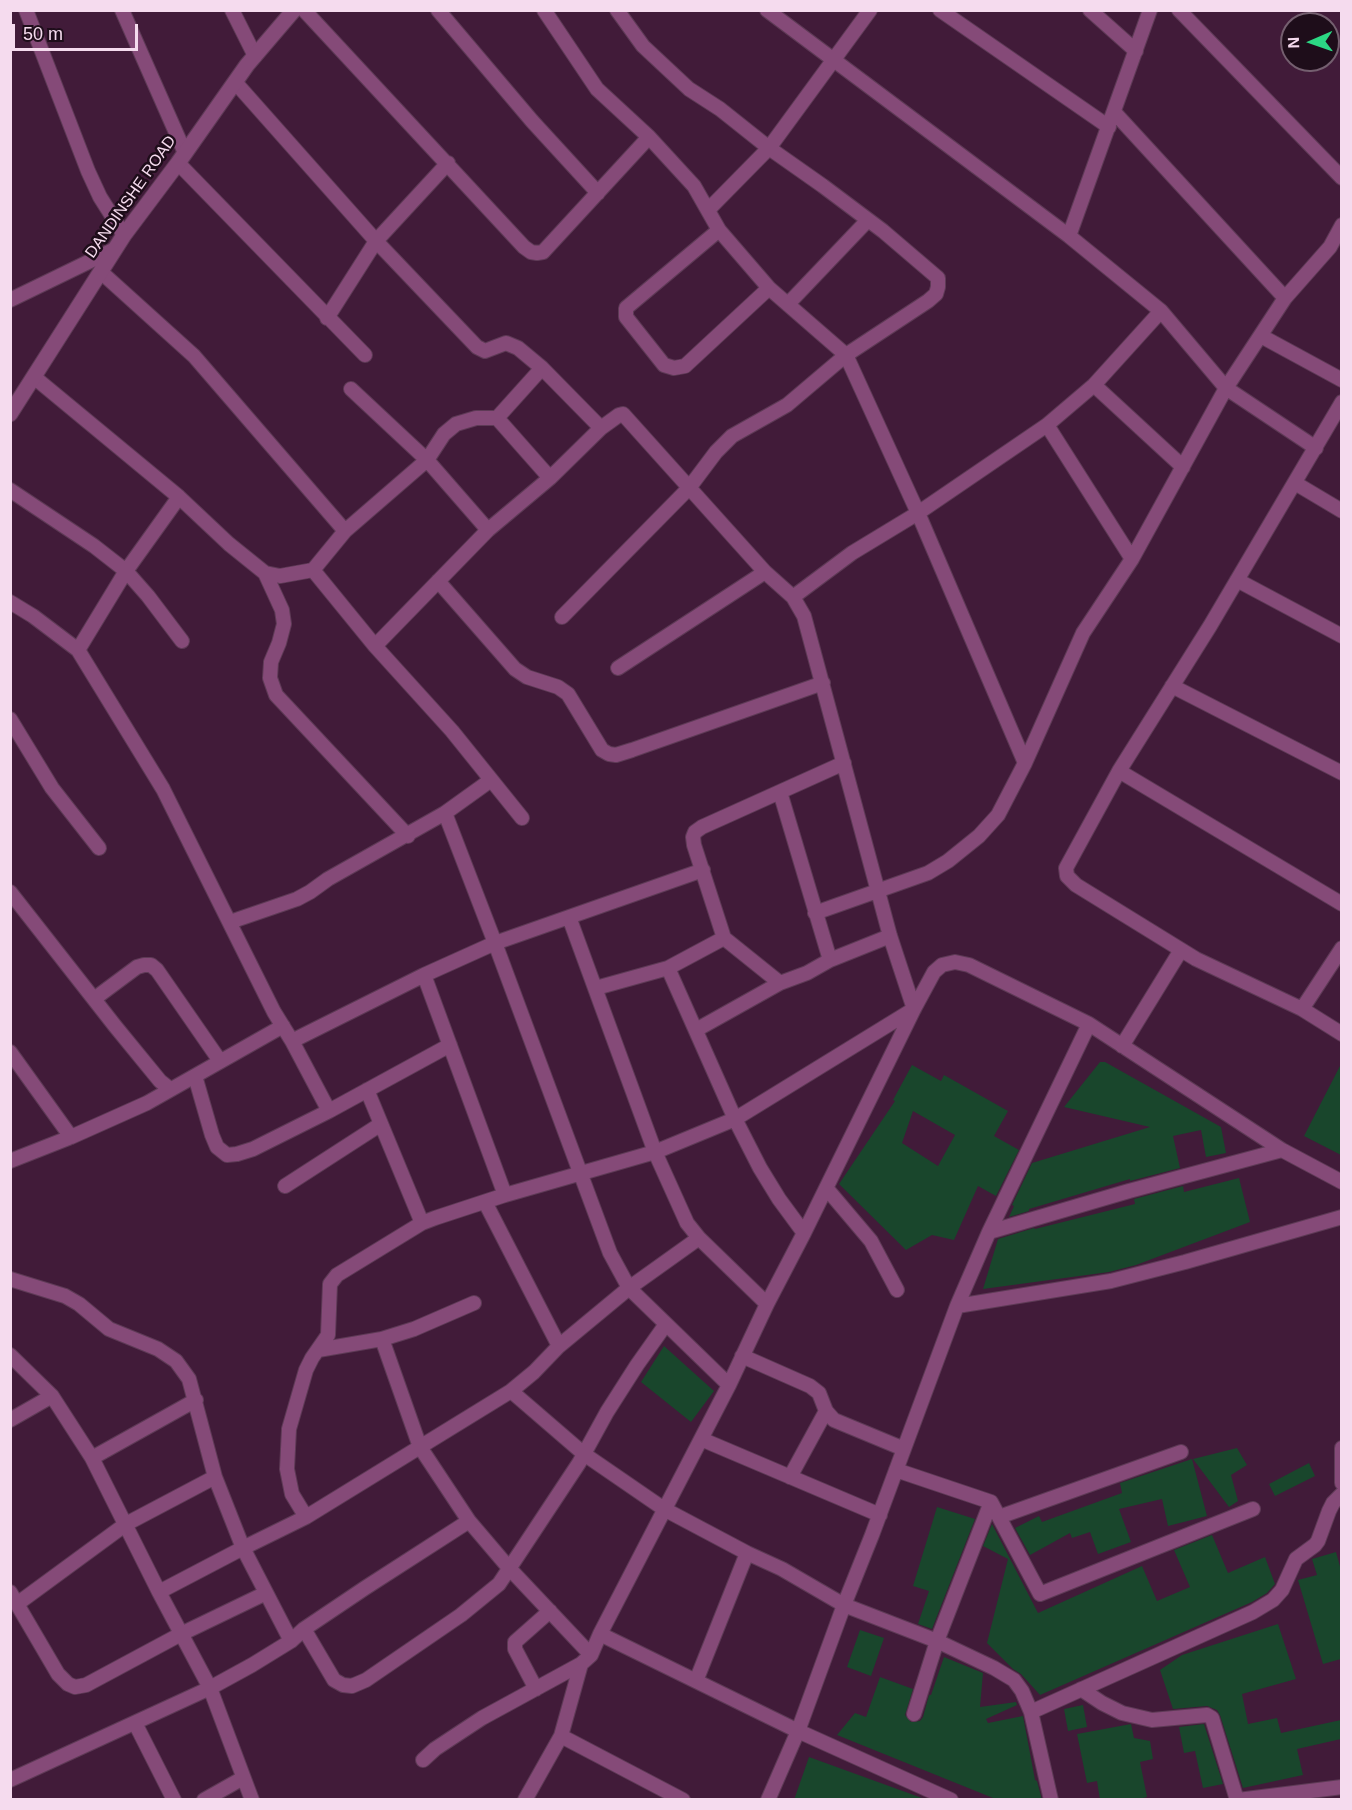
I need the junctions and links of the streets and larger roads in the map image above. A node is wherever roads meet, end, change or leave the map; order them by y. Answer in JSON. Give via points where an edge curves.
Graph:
{"nodes":[{"id":1,"x":26,"y":10,"type":"edge"},
{"id":2,"x":232,"y":10,"type":"edge"},
{"id":3,"x":294,"y":10,"type":"edge"},
{"id":4,"x":304,"y":10,"type":"edge"},
{"id":5,"x":438,"y":10,"type":"edge"},
{"id":6,"x":544,"y":10,"type":"edge"},
{"id":7,"x":617,"y":10,"type":"edge"},
{"id":8,"x":767,"y":10,"type":"edge"},
{"id":9,"x":870,"y":10,"type":"edge"},
{"id":10,"x":940,"y":10,"type":"edge"},
{"id":11,"x":1090,"y":10,"type":"edge"},
{"id":12,"x":1150,"y":10,"type":"edge"},
{"id":13,"x":1179,"y":10,"type":"edge"},
{"id":14,"x":124,"y":11,"type":"edge"},
{"id":15,"x":1136,"y":51,"type":"junction"},
{"id":16,"x":255,"y":56,"type":"junction"},
{"id":17,"x":834,"y":61,"type":"junction"},
{"id":18,"x":235,"y":81,"type":"junction"},
{"id":19,"x":1114,"y":112,"type":"junction"},
{"id":20,"x":1109,"y":127,"type":"junction"},
{"id":21,"x":649,"y":137,"type":"junction"},
{"id":22,"x":769,"y":148,"type":"junction"},
{"id":23,"x":181,"y":158,"type":"junction"},
{"id":24,"x":448,"y":164,"type":"junction"},
{"id":25,"x":1341,"y":178,"type":"edge"},
{"id":26,"x":598,"y":193,"type":"junction"},
{"id":27,"x":708,"y":210,"type":"junction"},
{"id":28,"x":868,"y":220,"type":"junction"},
{"id":29,"x":1341,"y":225,"type":"edge"},
{"id":30,"x":719,"y":230,"type":"junction"},
{"id":31,"x":124,"y":235,"type":"junction"},
{"id":32,"x":1069,"y":236,"type":"junction"},
{"id":33,"x":376,"y":241,"type":"junction"},
{"id":34,"x":115,"y":249,"type":"junction"},
{"id":35,"x":1336,"y":251,"type":"edge"},
{"id":36,"x":101,"y":272,"type":"junction"},
{"id":37,"x":770,"y":288,"type":"junction"},
{"id":38,"x":12,"y":294,"type":"edge"},
{"id":39,"x":1285,"y":298,"type":"junction"},
{"id":40,"x":788,"y":304,"type":"junction"},
{"id":41,"x":1161,"y":311,"type":"junction"},
{"id":42,"x":327,"y":318,"type":"junction"},
{"id":43,"x":1261,"y":336,"type":"junction"},
{"id":44,"x":365,"y":355,"type":"dead end"},
{"id":45,"x":846,"y":355,"type":"junction"},
{"id":46,"x":542,"y":368,"type":"junction"},
{"id":47,"x":34,"y":377,"type":"junction"},
{"id":48,"x":1341,"y":380,"type":"edge"},
{"id":49,"x":1094,"y":385,"type":"junction"},
{"id":50,"x":1226,"y":388,"type":"junction"},
{"id":51,"x":351,"y":389,"type":"dead end"},
{"id":52,"x":1341,"y":402,"type":"edge"},
{"id":53,"x":10,"y":414,"type":"edge"},
{"id":54,"x":497,"y":418,"type":"junction"},
{"id":55,"x":1047,"y":425,"type":"junction"},
{"id":56,"x":601,"y":428,"type":"junction"},
{"id":57,"x":1316,"y":448,"type":"junction"},
{"id":58,"x":427,"y":460,"type":"junction"},
{"id":59,"x":1183,"y":467,"type":"junction"},
{"id":60,"x":550,"y":478,"type":"junction"},
{"id":61,"x":1295,"y":483,"type":"junction"},
{"id":62,"x":689,"y":488,"type":"junction"},
{"id":63,"x":10,"y":490,"type":"edge"},
{"id":64,"x":180,"y":497,"type":"junction"},
{"id":65,"x":1341,"y":511,"type":"edge"},
{"id":66,"x":918,"y":513,"type":"junction"},
{"id":67,"x":488,"y":530,"type":"junction"},
{"id":68,"x":345,"y":531,"type":"junction"},
{"id":69,"x":1132,"y":559,"type":"junction"},
{"id":70,"x":312,"y":570,"type":"junction"},
{"id":71,"x":126,"y":572,"type":"junction"},
{"id":72,"x":765,"y":572,"type":"junction"},
{"id":73,"x":265,"y":573,"type":"junction"},
{"id":74,"x":1237,"y":580,"type":"junction"},
{"id":75,"x":438,"y":582,"type":"junction"},
{"id":76,"x":793,"y":597,"type":"junction"},
{"id":77,"x":10,"y":602,"type":"edge"},
{"id":78,"x":562,"y":617,"type":"dead end"},
{"id":79,"x":1341,"y":636,"type":"edge"},
{"id":80,"x":182,"y":641,"type":"dead end"},
{"id":81,"x":375,"y":646,"type":"junction"},
{"id":82,"x":78,"y":650,"type":"junction"},
{"id":83,"x":618,"y":668,"type":"dead end"},
{"id":84,"x":823,"y":683,"type":"junction"},
{"id":85,"x":1172,"y":686,"type":"junction"},
{"id":86,"x":10,"y":719,"type":"edge"},
{"id":87,"x":844,"y":763,"type":"junction"},
{"id":88,"x":1025,"y":763,"type":"junction"},
{"id":89,"x":1119,"y":771,"type":"junction"},
{"id":90,"x":1341,"y":773,"type":"edge"},
{"id":91,"x":491,"y":780,"type":"junction"},
{"id":92,"x":780,"y":792,"type":"junction"},
{"id":93,"x":445,"y":813,"type":"junction"},
{"id":94,"x":522,"y":818,"type":"dead end"},
{"id":95,"x":408,"y":836,"type":"junction"},
{"id":96,"x":99,"y":848,"type":"dead end"},
{"id":97,"x":703,"y":870,"type":"junction"},
{"id":98,"x":878,"y":890,"type":"junction"},
{"id":99,"x":10,"y":892,"type":"edge"},
{"id":100,"x":1341,"y":904,"type":"edge"},
{"id":101,"x":815,"y":913,"type":"junction"},
{"id":102,"x":569,"y":916,"type":"junction"},
{"id":103,"x":230,"y":922,"type":"junction"},
{"id":104,"x":890,"y":936,"type":"junction"},
{"id":105,"x":724,"y":938,"type":"junction"},
{"id":106,"x":495,"y":943,"type":"junction"},
{"id":107,"x":1341,"y":948,"type":"edge"},
{"id":108,"x":1181,"y":950,"type":"junction"},
{"id":109,"x":830,"y":960,"type":"junction"},
{"id":110,"x":668,"y":968,"type":"junction"},
{"id":111,"x":424,"y":975,"type":"junction"},
{"id":112,"x":780,"y":983,"type":"junction"},
{"id":113,"x":596,"y":988,"type":"junction"},
{"id":114,"x":94,"y":999,"type":"junction"},
{"id":115,"x":914,"y":1009,"type":"junction"},
{"id":116,"x":1302,"y":1010,"type":"junction"},
{"id":117,"x":1089,"y":1024,"type":"junction"},
{"id":118,"x":283,"y":1026,"type":"junction"},
{"id":119,"x":696,"y":1030,"type":"junction"},
{"id":120,"x":1341,"y":1034,"type":"edge"},
{"id":121,"x":292,"y":1041,"type":"junction"},
{"id":122,"x":450,"y":1045,"type":"junction"},
{"id":123,"x":1122,"y":1046,"type":"junction"},
{"id":124,"x":10,"y":1052,"type":"edge"},
{"id":125,"x":220,"y":1061,"type":"junction"},
{"id":126,"x":195,"y":1076,"type":"junction"},
{"id":127,"x":170,"y":1089,"type":"junction"},
{"id":128,"x":367,"y":1090,"type":"junction"},
{"id":129,"x":329,"y":1111,"type":"junction"},
{"id":130,"x":735,"y":1119,"type":"junction"},
{"id":131,"x":381,"y":1124,"type":"junction"},
{"id":132,"x":71,"y":1137,"type":"junction"},
{"id":133,"x":1282,"y":1150,"type":"junction"},
{"id":134,"x":655,"y":1152,"type":"junction"},
{"id":135,"x":10,"y":1161,"type":"edge"},
{"id":136,"x":580,"y":1173,"type":"junction"},
{"id":137,"x":1340,"y":1177,"type":"edge"},
{"id":138,"x":285,"y":1186,"type":"dead end"},
{"id":139,"x":827,"y":1189,"type":"junction"},
{"id":140,"x":505,"y":1195,"type":"junction"},
{"id":141,"x":485,"y":1202,"type":"junction"},
{"id":142,"x":1341,"y":1217,"type":"edge"},
{"id":143,"x":422,"y":1223,"type":"junction"},
{"id":144,"x":989,"y":1232,"type":"junction"},
{"id":145,"x":804,"y":1233,"type":"junction"},
{"id":146,"x":699,"y":1238,"type":"junction"},
{"id":147,"x":10,"y":1279,"type":"edge"},
{"id":148,"x":629,"y":1288,"type":"junction"},
{"id":149,"x":897,"y":1290,"type":"dead end"},
{"id":150,"x":474,"y":1303,"type":"dead end"},
{"id":151,"x":767,"y":1304,"type":"junction"},
{"id":152,"x":957,"y":1306,"type":"junction"},
{"id":153,"x":666,"y":1324,"type":"junction"},
{"id":154,"x":382,"y":1339,"type":"junction"},
{"id":155,"x":559,"y":1346,"type":"junction"},
{"id":156,"x":318,"y":1350,"type":"junction"},
{"id":157,"x":10,"y":1356,"type":"edge"},
{"id":158,"x":742,"y":1356,"type":"junction"},
{"id":159,"x":729,"y":1385,"type":"junction"},
{"id":160,"x":511,"y":1391,"type":"junction"},
{"id":161,"x":52,"y":1396,"type":"junction"},
{"id":162,"x":196,"y":1400,"type":"junction"},
{"id":163,"x":826,"y":1411,"type":"junction"},
{"id":164,"x":10,"y":1420,"type":"edge"},
{"id":165,"x":701,"y":1439,"type":"junction"},
{"id":166,"x":420,"y":1447,"type":"junction"},
{"id":167,"x":1341,"y":1448,"type":"edge"},
{"id":168,"x":904,"y":1449,"type":"junction"},
{"id":169,"x":1180,"y":1452,"type":"dead end"},
{"id":170,"x":584,"y":1454,"type":"junction"},
{"id":171,"x":92,"y":1458,"type":"junction"},
{"id":172,"x":896,"y":1470,"type":"junction"},
{"id":173,"x":215,"y":1477,"type":"junction"},
{"id":174,"x":790,"y":1477,"type":"junction"},
{"id":175,"x":1341,"y":1484,"type":"edge"},
{"id":176,"x":1341,"y":1494,"type":"edge"},
{"id":177,"x":991,"y":1502,"type":"junction"},
{"id":178,"x":664,"y":1509,"type":"junction"},
{"id":179,"x":1253,"y":1509,"type":"dead end"},
{"id":180,"x":880,"y":1515,"type":"junction"},
{"id":181,"x":306,"y":1517,"type":"junction"},
{"id":182,"x":999,"y":1517,"type":"junction"},
{"id":183,"x":469,"y":1521,"type":"junction"},
{"id":184,"x":126,"y":1524,"type":"junction"},
{"id":185,"x":243,"y":1548,"type":"junction"},
{"id":186,"x":747,"y":1553,"type":"junction"},
{"id":187,"x":509,"y":1568,"type":"junction"},
{"id":188,"x":159,"y":1592,"type":"junction"},
{"id":189,"x":266,"y":1593,"type":"junction"},
{"id":190,"x":14,"y":1598,"type":"edge"},
{"id":191,"x":844,"y":1605,"type":"junction"},
{"id":192,"x":550,"y":1611,"type":"junction"},
{"id":193,"x":304,"y":1629,"type":"junction"},
{"id":194,"x":182,"y":1634,"type":"junction"},
{"id":195,"x":600,"y":1634,"type":"junction"},
{"id":196,"x":291,"y":1641,"type":"junction"},
{"id":197,"x":937,"y":1641,"type":"junction"},
{"id":198,"x":586,"y":1659,"type":"junction"},
{"id":199,"x":696,"y":1681,"type":"junction"},
{"id":200,"x":210,"y":1688,"type":"junction"},
{"id":201,"x":536,"y":1689,"type":"junction"},
{"id":202,"x":1081,"y":1689,"type":"junction"},
{"id":203,"x":1031,"y":1712,"type":"junction"},
{"id":204,"x":914,"y":1714,"type":"dead end"},
{"id":205,"x":135,"y":1723,"type":"junction"},
{"id":206,"x":798,"y":1731,"type":"junction"},
{"id":207,"x":561,"y":1736,"type":"junction"},
{"id":208,"x":423,"y":1760,"type":"dead end"},
{"id":209,"x":243,"y":1778,"type":"junction"},
{"id":210,"x":10,"y":1780,"type":"edge"},
{"id":211,"x":1341,"y":1787,"type":"edge"},
{"id":212,"x":174,"y":1800,"type":"edge"},
{"id":213,"x":204,"y":1800,"type":"edge"},
{"id":214,"x":252,"y":1800,"type":"edge"},
{"id":215,"x":525,"y":1800,"type":"edge"},
{"id":216,"x":683,"y":1800,"type":"edge"},
{"id":217,"x":768,"y":1800,"type":"edge"},
{"id":218,"x":951,"y":1800,"type":"edge"},
{"id":219,"x":1051,"y":1800,"type":"edge"},
{"id":220,"x":1238,"y":1800,"type":"edge"}],
"edges":[{"from":1,"to":31,"type":"street","via":[[88,171]]},
{"from":2,"to":16,"type":"street"},
{"from":3,"to":16,"type":"street","name":"DANDINSHE ROAD"},
{"from":4,"to":24,"type":"street"},
{"from":5,"to":26,"type":"street"},
{"from":6,"to":21,"type":"street","via":[[597,89]]},
{"from":7,"to":22,"type":"street","via":[[643,46],[689,89]]},
{"from":8,"to":17,"type":"street"},
{"from":9,"to":17,"type":"street"},
{"from":10,"to":20,"type":"street"},
{"from":11,"to":15,"type":"street"},
{"from":12,"to":15,"type":"street"},
{"from":13,"to":25,"type":"street"},
{"from":14,"to":23,"type":"street"},
{"from":15,"to":19,"type":"street"},
{"from":16,"to":18,"type":"street","name":"DANDINSHE ROAD"},
{"from":17,"to":22,"type":"street"},
{"from":17,"to":32,"type":"street"},
{"from":18,"to":23,"type":"street","name":"DANDINSHE ROAD"},
{"from":18,"to":33,"type":"street"},
{"from":19,"to":20,"type":"street"},
{"from":19,"to":39,"type":"street"},
{"from":20,"to":32,"type":"street"},
{"from":21,"to":26,"type":"street"},
{"from":21,"to":27,"type":"street","via":[[694,186]]},
{"from":22,"to":27,"type":"street"},
{"from":22,"to":28,"type":"street"},
{"from":23,"to":31,"type":"street","name":"DANDINSHE ROAD"},
{"from":23,"to":42,"type":"street"},
{"from":24,"to":26,"type":"street","via":[[524,247],[537,253],[543,252]]},
{"from":24,"to":33,"type":"street"},
{"from":27,"to":30,"type":"street"},
{"from":28,"to":40,"type":"street"},
{"from":28,"to":45,"type":"street","via":[[938,278],[938,287],[928,301]]},
{"from":29,"to":35,"type":"street"},
{"from":30,"to":37,"type":"street"},
{"from":30,"to":37,"type":"street","via":[[626,308],[626,317],[664,365],[685,366]]},
{"from":31,"to":34,"type":"street","name":"DANDINSHE ROAD"},
{"from":32,"to":41,"type":"street"},
{"from":33,"to":42,"type":"street"},
{"from":33,"to":46,"type":"street","via":[[477,348],[485,351],[512,344]]},
{"from":34,"to":36,"type":"street","name":"DANDINSHE ROAD"},
{"from":34,"to":38,"type":"street"},
{"from":35,"to":39,"type":"street"},
{"from":36,"to":47,"type":"street","name":"DANDINSHE ROAD"},
{"from":36,"to":68,"type":"street","via":[[194,356]]},
{"from":37,"to":40,"type":"street"},
{"from":39,"to":43,"type":"street"},
{"from":40,"to":45,"type":"street"},
{"from":41,"to":49,"type":"street"},
{"from":41,"to":50,"type":"street"},
{"from":42,"to":44,"type":"street"},
{"from":43,"to":48,"type":"street"},
{"from":43,"to":50,"type":"street"},
{"from":45,"to":62,"type":"street","via":[[787,405],[732,436]]},
{"from":45,"to":66,"type":"street"},
{"from":46,"to":54,"type":"street"},
{"from":46,"to":56,"type":"street"},
{"from":47,"to":53,"type":"street","name":"DANDINSHE ROAD"},
{"from":47,"to":64,"type":"street"},
{"from":49,"to":55,"type":"street"},
{"from":49,"to":59,"type":"street"},
{"from":50,"to":57,"type":"street"},
{"from":50,"to":59,"type":"street"},
{"from":51,"to":58,"type":"street"},
{"from":52,"to":57,"type":"street"},
{"from":54,"to":58,"type":"street","via":[[476,418],[456,424],[444,434]]},
{"from":54,"to":60,"type":"street"},
{"from":55,"to":66,"type":"street"},
{"from":55,"to":69,"type":"street"},
{"from":56,"to":60,"type":"street"},
{"from":56,"to":62,"type":"street","via":[[619,415],[626,416]]},
{"from":57,"to":61,"type":"street"},
{"from":58,"to":67,"type":"street"},
{"from":58,"to":68,"type":"street"},
{"from":59,"to":69,"type":"street"},
{"from":60,"to":67,"type":"street"},
{"from":61,"to":65,"type":"street"},
{"from":61,"to":74,"type":"street"},
{"from":62,"to":72,"type":"street"},
{"from":62,"to":78,"type":"street"},
{"from":63,"to":71,"type":"street"},
{"from":64,"to":71,"type":"street"},
{"from":64,"to":73,"type":"street"},
{"from":66,"to":76,"type":"street","via":[[852,553]]},
{"from":66,"to":88,"type":"street"},
{"from":67,"to":75,"type":"street"},
{"from":68,"to":70,"type":"street"},
{"from":69,"to":88,"type":"street","via":[[1083,633]]},
{"from":70,"to":73,"type":"street","via":[[280,576]]},
{"from":70,"to":81,"type":"street"},
{"from":71,"to":80,"type":"street"},
{"from":71,"to":82,"type":"street"},
{"from":72,"to":76,"type":"street"},
{"from":72,"to":83,"type":"street"},
{"from":73,"to":95,"type":"street","via":[[282,610],[284,624],[271,662],[270,678],[276,695]]},
{"from":74,"to":79,"type":"street"},
{"from":74,"to":85,"type":"street"},
{"from":75,"to":81,"type":"street"},
{"from":75,"to":84,"type":"street","via":[[515,669],[568,694],[602,750],[609,754]]},
{"from":76,"to":84,"type":"street","via":[[804,616]]},
{"from":77,"to":82,"type":"street"},
{"from":81,"to":91,"type":"street"},
{"from":82,"to":103,"type":"street","via":[[163,789]]},
{"from":84,"to":87,"type":"street"},
{"from":85,"to":89,"type":"street"},
{"from":85,"to":90,"type":"street"},
{"from":86,"to":96,"type":"street","via":[[52,788]]},
{"from":87,"to":92,"type":"street"},
{"from":87,"to":98,"type":"street"},
{"from":88,"to":98,"type":"street","via":[[998,815],[979,837],[928,873]]},
{"from":89,"to":100,"type":"street"},
{"from":89,"to":108,"type":"street","via":[[1066,868],[1067,876]]},
{"from":91,"to":93,"type":"street"},
{"from":91,"to":94,"type":"street"},
{"from":92,"to":97,"type":"street","via":[[695,832],[694,844]]},
{"from":92,"to":101,"type":"street"},
{"from":93,"to":95,"type":"street"},
{"from":93,"to":106,"type":"street"},
{"from":95,"to":103,"type":"street","via":[[310,892]]},
{"from":97,"to":102,"type":"street"},
{"from":97,"to":105,"type":"street"},
{"from":98,"to":101,"type":"street"},
{"from":98,"to":104,"type":"street"},
{"from":99,"to":114,"type":"street"},
{"from":101,"to":109,"type":"street"},
{"from":102,"to":106,"type":"street"},
{"from":102,"to":113,"type":"street"},
{"from":103,"to":118,"type":"street"},
{"from":104,"to":109,"type":"street"},
{"from":104,"to":115,"type":"street"},
{"from":105,"to":110,"type":"street"},
{"from":105,"to":112,"type":"street"},
{"from":106,"to":111,"type":"street"},
{"from":106,"to":136,"type":"street"},
{"from":107,"to":116,"type":"street"},
{"from":108,"to":116,"type":"street"},
{"from":108,"to":123,"type":"street"},
{"from":109,"to":112,"type":"street"},
{"from":110,"to":113,"type":"street"},
{"from":110,"to":119,"type":"street"},
{"from":111,"to":121,"type":"street"},
{"from":111,"to":122,"type":"street"},
{"from":112,"to":119,"type":"street"},
{"from":113,"to":134,"type":"street"},
{"from":114,"to":125,"type":"street","via":[[137,967],[151,966]]},
{"from":114,"to":127,"type":"street"},
{"from":115,"to":117,"type":"street","via":[[934,972],[955,962],[969,965]]},
{"from":115,"to":130,"type":"street"},
{"from":115,"to":139,"type":"street"},
{"from":116,"to":120,"type":"street"},
{"from":117,"to":123,"type":"street"},
{"from":117,"to":144,"type":"street"},
{"from":118,"to":121,"type":"street"},
{"from":118,"to":125,"type":"street"},
{"from":119,"to":130,"type":"street"},
{"from":121,"to":129,"type":"street"},
{"from":122,"to":128,"type":"street"},
{"from":122,"to":140,"type":"street"},
{"from":123,"to":133,"type":"street"},
{"from":124,"to":132,"type":"street"},
{"from":125,"to":126,"type":"street"},
{"from":126,"to":127,"type":"street"},
{"from":126,"to":129,"type":"street","via":[[212,1135],[217,1147],[227,1155],[253,1149]]},
{"from":127,"to":132,"type":"street"},
{"from":128,"to":129,"type":"street"},
{"from":128,"to":131,"type":"street"},
{"from":130,"to":134,"type":"street"},
{"from":130,"to":145,"type":"street","via":[[760,1168]]},
{"from":131,"to":138,"type":"street"},
{"from":131,"to":143,"type":"street"},
{"from":132,"to":135,"type":"street"},
{"from":133,"to":137,"type":"street"},
{"from":133,"to":144,"type":"street"},
{"from":134,"to":136,"type":"street"},
{"from":134,"to":146,"type":"street","via":[[687,1223]]},
{"from":136,"to":140,"type":"street"},
{"from":136,"to":148,"type":"street","via":[[610,1253]]},
{"from":139,"to":145,"type":"street"},
{"from":139,"to":149,"type":"street","via":[[871,1241]]},
{"from":140,"to":141,"type":"street"},
{"from":141,"to":143,"type":"street"},
{"from":141,"to":155,"type":"street"},
{"from":142,"to":152,"type":"street","via":[[1111,1281]]},
{"from":143,"to":156,"type":"street","via":[[337,1275],[330,1284],[328,1335]]},
{"from":144,"to":152,"type":"street"},
{"from":145,"to":151,"type":"street"},
{"from":146,"to":148,"type":"street"},
{"from":146,"to":151,"type":"street"},
{"from":147,"to":162,"type":"street","via":[[65,1296],[109,1329],[158,1349],[176,1361],[189,1379]]},
{"from":148,"to":153,"type":"street"},
{"from":148,"to":155,"type":"street"},
{"from":150,"to":154,"type":"street"},
{"from":151,"to":158,"type":"street"},
{"from":152,"to":168,"type":"street"},
{"from":153,"to":159,"type":"street"},
{"from":153,"to":170,"type":"street","via":[[625,1383]]},
{"from":154,"to":156,"type":"street"},
{"from":154,"to":166,"type":"street"},
{"from":155,"to":160,"type":"street"},
{"from":156,"to":181,"type":"street","via":[[306,1370],[289,1429],[287,1469],[292,1494]]},
{"from":157,"to":161,"type":"street"},
{"from":158,"to":159,"type":"street"},
{"from":158,"to":163,"type":"street","via":[[810,1386],[819,1394]]},
{"from":159,"to":165,"type":"street"},
{"from":160,"to":166,"type":"street"},
{"from":160,"to":170,"type":"street"},
{"from":161,"to":164,"type":"street"},
{"from":161,"to":171,"type":"street"},
{"from":162,"to":171,"type":"street"},
{"from":162,"to":173,"type":"street"},
{"from":163,"to":168,"type":"street","via":[[834,1420]]},
{"from":163,"to":174,"type":"street"},
{"from":165,"to":174,"type":"street"},
{"from":165,"to":178,"type":"street"},
{"from":166,"to":181,"type":"street"},
{"from":166,"to":183,"type":"street"},
{"from":167,"to":175,"type":"street"},
{"from":168,"to":172,"type":"street"},
{"from":169,"to":182,"type":"street"},
{"from":170,"to":178,"type":"street"},
{"from":170,"to":187,"type":"street"},
{"from":171,"to":184,"type":"street"},
{"from":172,"to":177,"type":"street"},
{"from":172,"to":180,"type":"street"},
{"from":173,"to":184,"type":"street"},
{"from":173,"to":185,"type":"street"},
{"from":174,"to":180,"type":"street"},
{"from":176,"to":202,"type":"street","via":[[1329,1511],[1318,1541],[1296,1559],[1273,1600]]},
{"from":177,"to":182,"type":"street"},
{"from":177,"to":197,"type":"street"},
{"from":178,"to":186,"type":"street"},
{"from":178,"to":195,"type":"street"},
{"from":179,"to":182,"type":"street","via":[[1040,1594]]},
{"from":180,"to":191,"type":"street"},
{"from":181,"to":185,"type":"street"},
{"from":183,"to":187,"type":"street"},
{"from":183,"to":193,"type":"street"},
{"from":184,"to":188,"type":"street"},
{"from":184,"to":190,"type":"street"},
{"from":185,"to":188,"type":"street"},
{"from":185,"to":189,"type":"street"},
{"from":186,"to":191,"type":"street"},
{"from":186,"to":199,"type":"street"},
{"from":187,"to":192,"type":"street"},
{"from":187,"to":193,"type":"street","via":[[499,1584],[461,1615],[352,1686],[334,1680]]},
{"from":188,"to":194,"type":"street"},
{"from":189,"to":194,"type":"street"},
{"from":189,"to":196,"type":"street"},
{"from":190,"to":194,"type":"street","via":[[58,1674],[75,1687],[86,1686]]},
{"from":191,"to":197,"type":"street"},
{"from":191,"to":206,"type":"street"},
{"from":192,"to":198,"type":"street"},
{"from":192,"to":201,"type":"street","via":[[515,1642]]},
{"from":193,"to":196,"type":"street"},
{"from":194,"to":200,"type":"street"},
{"from":195,"to":198,"type":"street"},
{"from":195,"to":199,"type":"street"},
{"from":196,"to":200,"type":"street"},
{"from":197,"to":203,"type":"street","via":[[1014,1680]]},
{"from":197,"to":204,"type":"street"},
{"from":198,"to":201,"type":"street"},
{"from":198,"to":207,"type":"street"},
{"from":199,"to":206,"type":"street"},
{"from":200,"to":205,"type":"street"},
{"from":200,"to":209,"type":"street"},
{"from":201,"to":208,"type":"street","via":[[482,1718]]},
{"from":202,"to":203,"type":"street"},
{"from":202,"to":220,"type":"street","via":[[1122,1713],[1152,1720],[1207,1715],[1212,1718]]},
{"from":203,"to":219,"type":"street"},
{"from":205,"to":210,"type":"street"},
{"from":205,"to":212,"type":"street"},
{"from":206,"to":217,"type":"street"},
{"from":206,"to":218,"type":"street"},
{"from":207,"to":215,"type":"street"},
{"from":207,"to":216,"type":"street"},
{"from":209,"to":213,"type":"street"},
{"from":209,"to":214,"type":"street"},
{"from":211,"to":220,"type":"street"}]}
